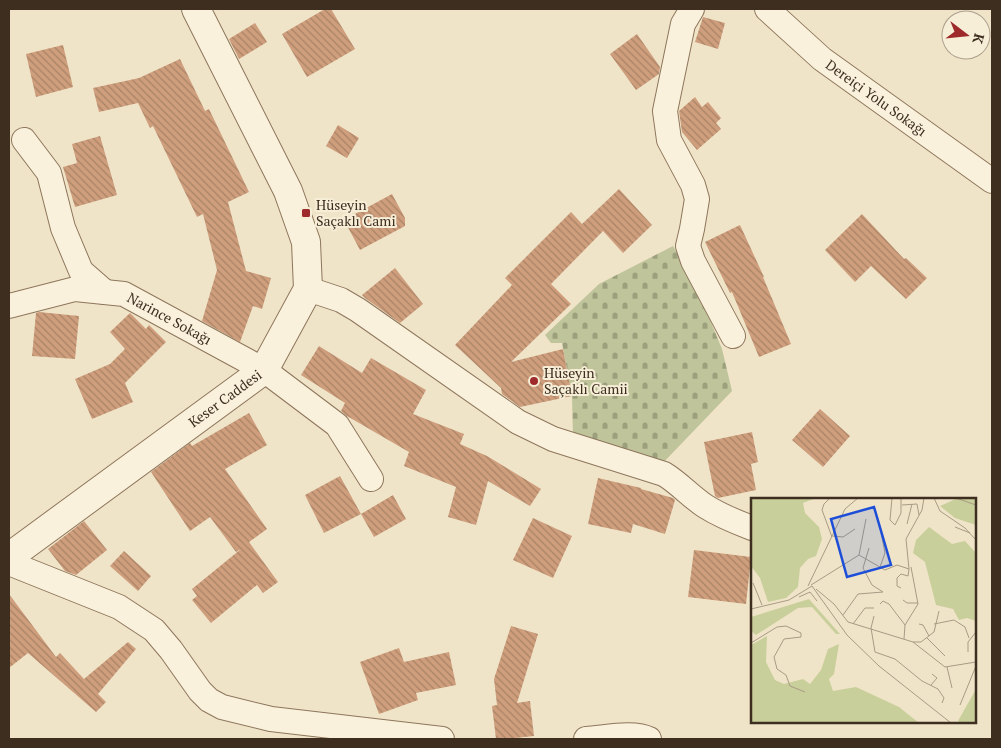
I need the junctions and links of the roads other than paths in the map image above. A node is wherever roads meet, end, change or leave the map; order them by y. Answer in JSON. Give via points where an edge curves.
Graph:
{"nodes":[{"id":1,"x":196,"y":9,"type":"edge"},
{"id":2,"x":692,"y":9,"type":"edge"},
{"id":3,"x":767,"y":9,"type":"edge"},
{"id":4,"x":24,"y":140,"type":"dead end"},
{"id":5,"x":992,"y":181,"type":"edge"},
{"id":6,"x":308,"y":289,"type":"junction"},
{"id":7,"x":105,"y":292,"type":"junction"},
{"id":8,"x":9,"y":306,"type":"edge"},
{"id":9,"x":733,"y":336,"type":"dead end"},
{"id":10,"x":264,"y":370,"type":"junction"},
{"id":11,"x":371,"y":479,"type":"dead end"},
{"id":12,"x":751,"y":528,"type":"edge"},
{"id":13,"x":9,"y":557,"type":"edge"},
{"id":14,"x":9,"y":563,"type":"edge"},
{"id":15,"x":442,"y":739,"type":"edge"},
{"id":16,"x":586,"y":739,"type":"edge"},
{"id":17,"x":649,"y":739,"type":"edge"}],
"edges":[{"from":1,"to":6,"type":"street","via":[[288,191],[306,242]]},
{"from":2,"to":9,"type":"street","via":[[683,24],[665,111],[669,140],[697,199],[688,246]]},
{"from":3,"to":5,"type":"street","name":"Dereiçi Yolu Sokağı","via":[[822,59]]},
{"from":4,"to":7,"type":"street","via":[[49,173],[63,228],[81,271]]},
{"from":6,"to":10,"type":"street","name":"Keser Caddesi"},
{"from":6,"to":12,"type":"street","via":[[358,310],[518,422],[553,439],[664,474],[704,506]]},
{"from":7,"to":8,"type":"street","name":"Narince Sokağı","via":[[75,289]]},
{"from":7,"to":10,"type":"street","name":"Narince Sokağı","via":[[124,294]]},
{"from":10,"to":11,"type":"street","name":"Narince Sokağı","via":[[337,425]]},
{"from":10,"to":13,"type":"street","name":"Keser Caddesi"},
{"from":14,"to":15,"type":"street","via":[[119,607],[154,630],[200,691],[222,707],[271,719]]},
{"from":16,"to":17,"type":"street","via":[[628,736]]}]}
